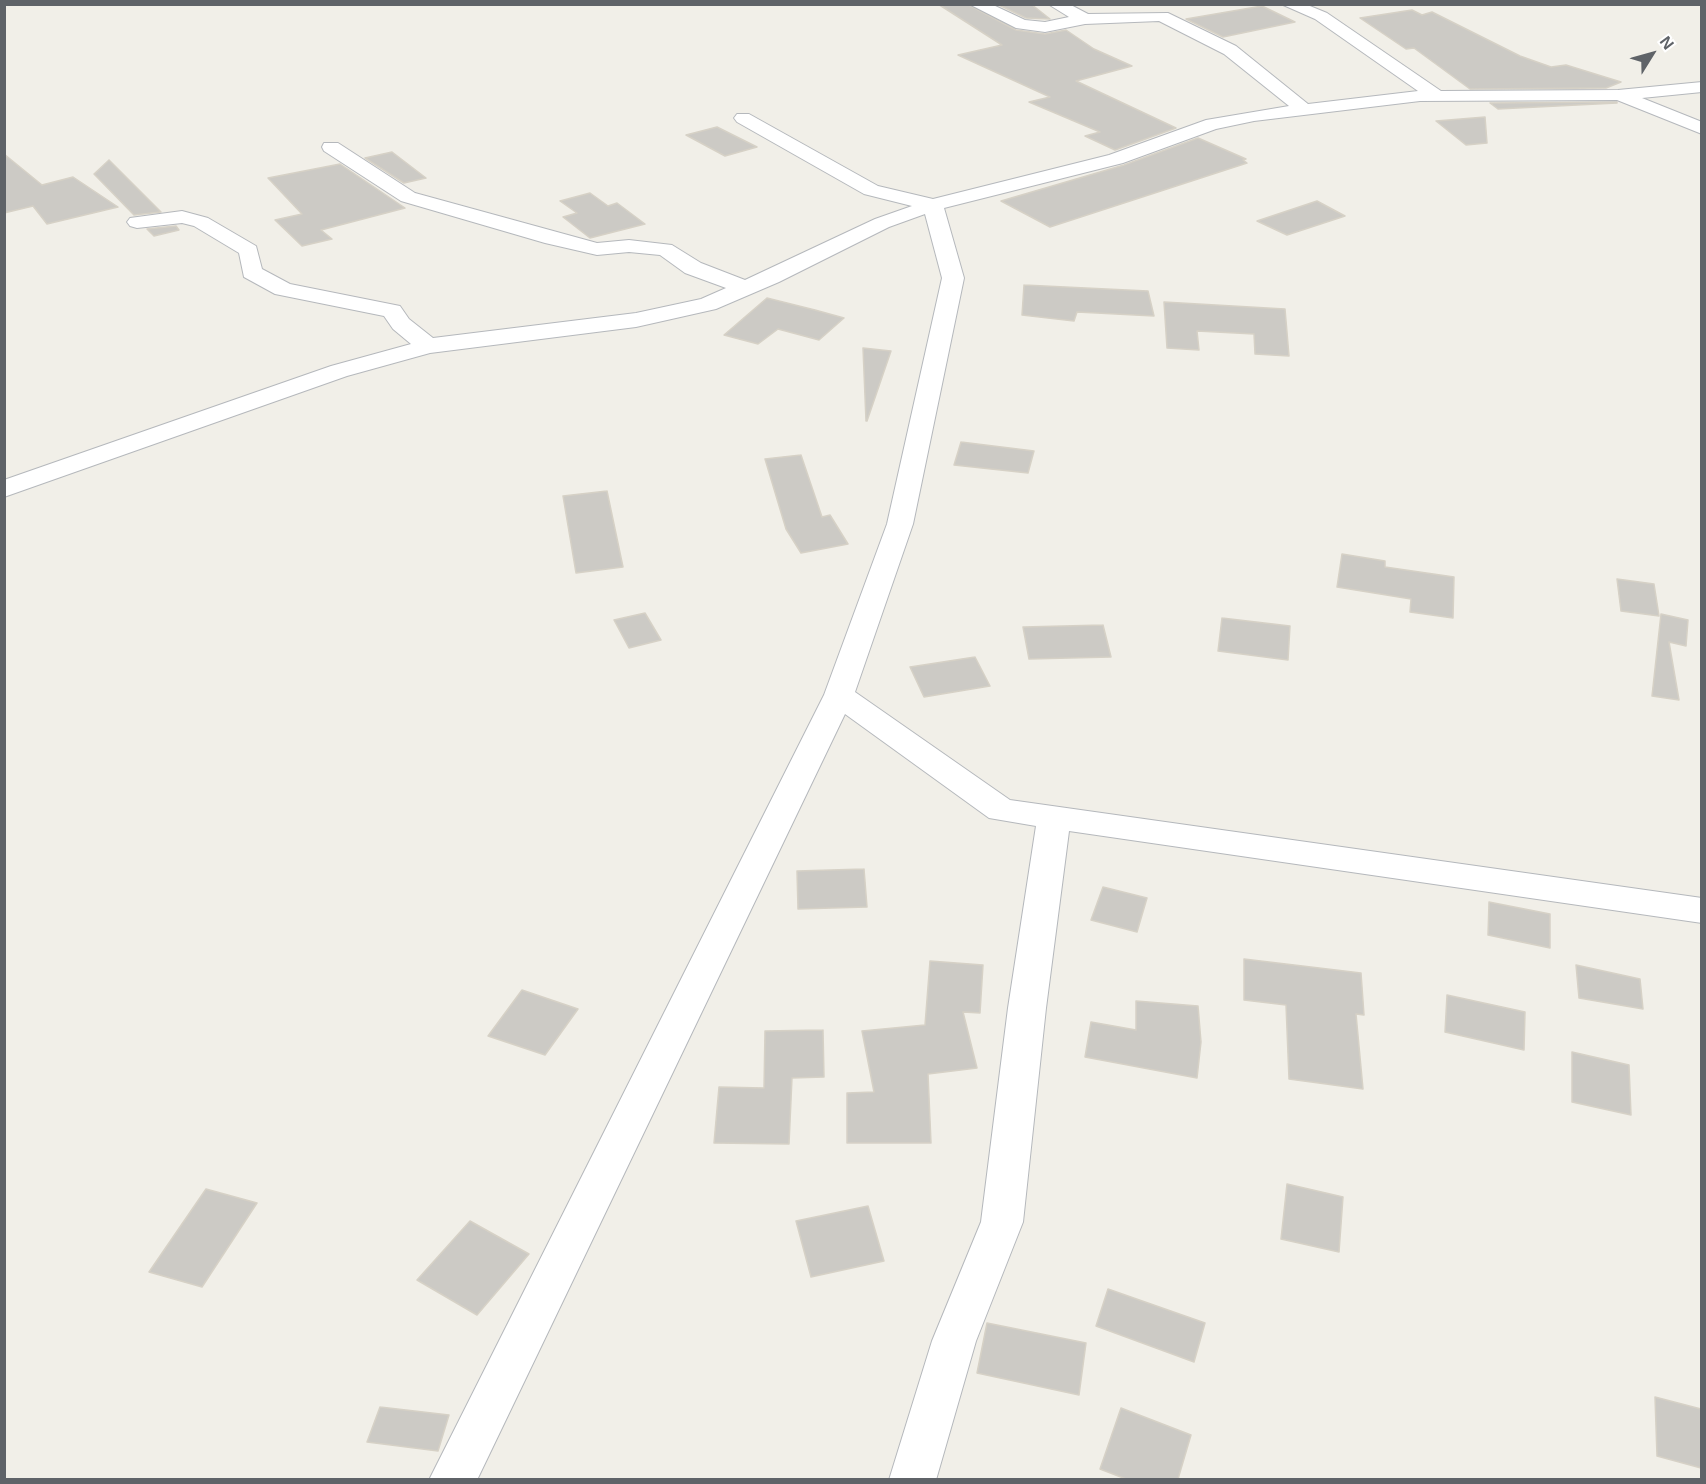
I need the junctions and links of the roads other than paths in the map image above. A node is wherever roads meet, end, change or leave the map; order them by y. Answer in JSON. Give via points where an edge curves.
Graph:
{"nodes":[{"id":1,"x":977,"y":4,"type":"edge"},
{"id":2,"x":1056,"y":4,"type":"edge"},
{"id":3,"x":1289,"y":4,"type":"edge"},
{"id":4,"x":1085,"y":19,"type":"junction"},
{"id":5,"x":1701,"y":87,"type":"edge"},
{"id":6,"x":1618,"y":95,"type":"junction"},
{"id":7,"x":1437,"y":96,"type":"junction"},
{"id":8,"x":1306,"y":111,"type":"junction"},
{"id":9,"x":743,"y":118,"type":"dead end"},
{"id":10,"x":1701,"y":129,"type":"edge"},
{"id":11,"x":331,"y":147,"type":"dead end"},
{"id":12,"x":933,"y":206,"type":"junction"},
{"id":13,"x":137,"y":222,"type":"dead end"},
{"id":14,"x":745,"y":288,"type":"junction"},
{"id":15,"x":428,"y":346,"type":"junction"},
{"id":16,"x":4,"y":489,"type":"edge"},
{"id":17,"x":839,"y":695,"type":"junction"},
{"id":18,"x":1054,"y":818,"type":"junction"},
{"id":19,"x":1701,"y":911,"type":"edge"},
{"id":20,"x":452,"y":1479,"type":"edge"},
{"id":21,"x":912,"y":1479,"type":"edge"}],
"edges":[{"from":1,"to":4,"type":"street","via":[[1022,25],[1045,27]]},
{"from":2,"to":4,"type":"street"},
{"from":3,"to":7,"type":"street","via":[[1321,16]]},
{"from":4,"to":8,"type":"street","via":[[1162,16],[1230,50]]},
{"from":5,"to":6,"type":"street"},
{"from":6,"to":7,"type":"street"},
{"from":6,"to":10,"type":"street"},
{"from":7,"to":8,"type":"street"},
{"from":8,"to":12,"type":"street","via":[[1212,124],[1116,159]]},
{"from":9,"to":12,"type":"street","via":[[871,189]]},
{"from":11,"to":14,"type":"street","via":[[408,197],[597,249],[665,249],[693,268]]},
{"from":12,"to":14,"type":"street","via":[[882,223]]},
{"from":12,"to":17,"type":"street","via":[[953,278],[900,524]]},
{"from":13,"to":15,"type":"street","via":[[182,217],[201,222],[249,250],[252,272],[284,289],[392,311],[401,324]]},
{"from":14,"to":15,"type":"street","via":[[708,304],[636,320]]},
{"from":15,"to":16,"type":"street","via":[[339,371]]},
{"from":17,"to":18,"type":"street","via":[[1001,810]]},
{"from":17,"to":20,"type":"street"},
{"from":18,"to":19,"type":"street"},
{"from":18,"to":21,"type":"street","via":[[1002,1222],[954,1341]]}]}
